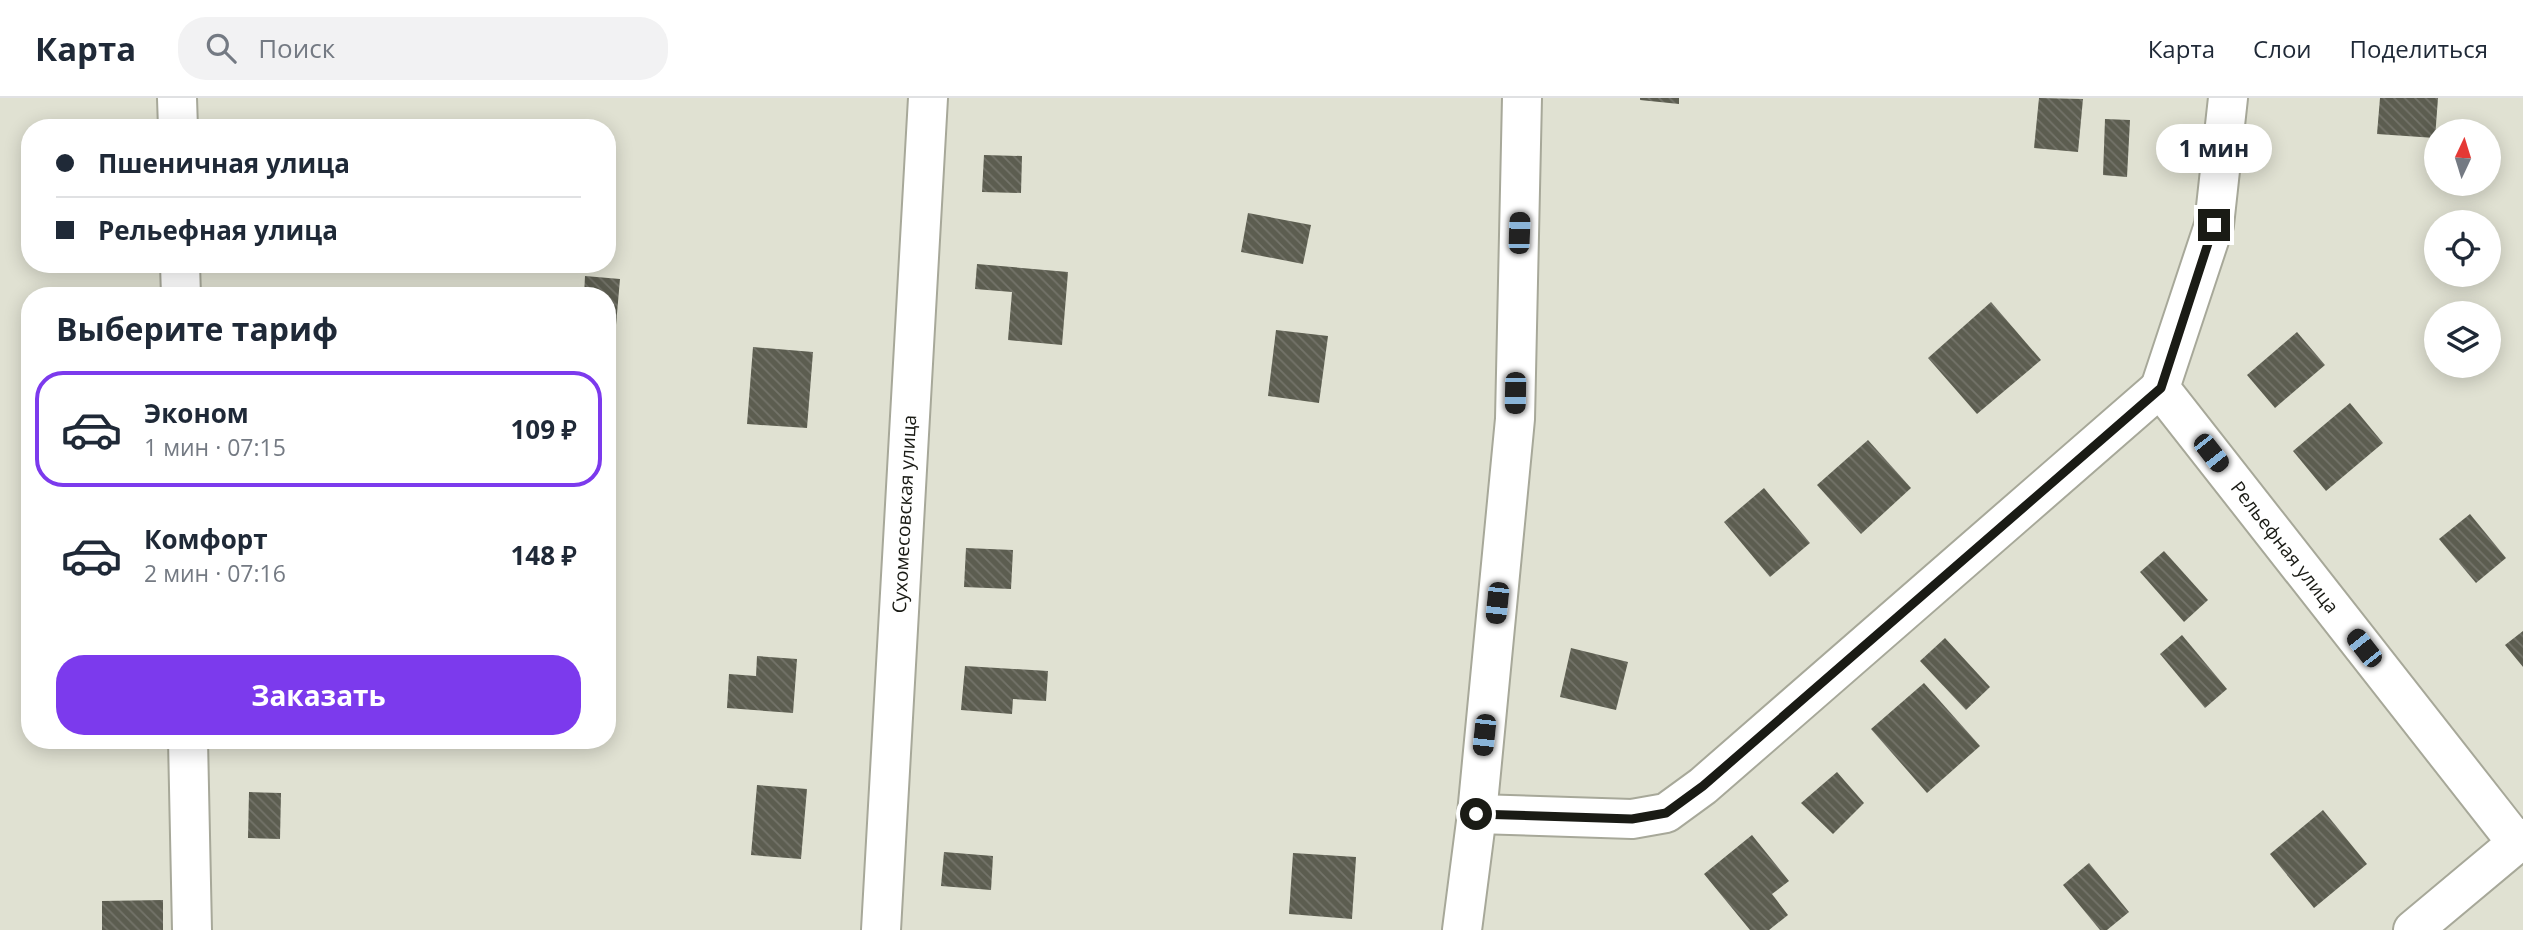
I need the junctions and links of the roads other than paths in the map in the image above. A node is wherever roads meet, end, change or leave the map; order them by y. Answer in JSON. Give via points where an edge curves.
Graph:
{"nodes":[{"id":1,"x":177,"y":98,"type":"edge"},
{"id":2,"x":928,"y":98,"type":"edge"},
{"id":3,"x":1522,"y":98,"type":"edge"},
{"id":4,"x":2228,"y":98,"type":"edge"},
{"id":5,"x":178,"y":119,"type":"edge"},
{"id":6,"x":2161,"y":388,"type":"junction"},
{"id":7,"x":188,"y":749,"type":"edge"},
{"id":8,"x":1476,"y":814,"type":"junction"},
{"id":9,"x":2520,"y":840,"type":"edge"},
{"id":10,"x":192,"y":930,"type":"edge"},
{"id":11,"x":881,"y":930,"type":"edge"},
{"id":12,"x":1462,"y":930,"type":"edge"},
{"id":13,"x":2413,"y":930,"type":"edge"}],
"edges":[{"from":1,"to":5,"type":"street"},
{"from":2,"to":11,"type":"street","name":"Сухомесовская улица"},
{"from":3,"to":8,"type":"street","via":[[1515,419]]},
{"from":4,"to":6,"type":"street","via":[[2214,225]]},
{"from":6,"to":8,"type":"street","via":[[1703,786],[1666,813],[1632,819]]},
{"from":6,"to":9,"type":"street","name":"Рельефная улица"},
{"from":7,"to":10,"type":"street"},
{"from":8,"to":12,"type":"street"},
{"from":9,"to":13,"type":"street"}]}
